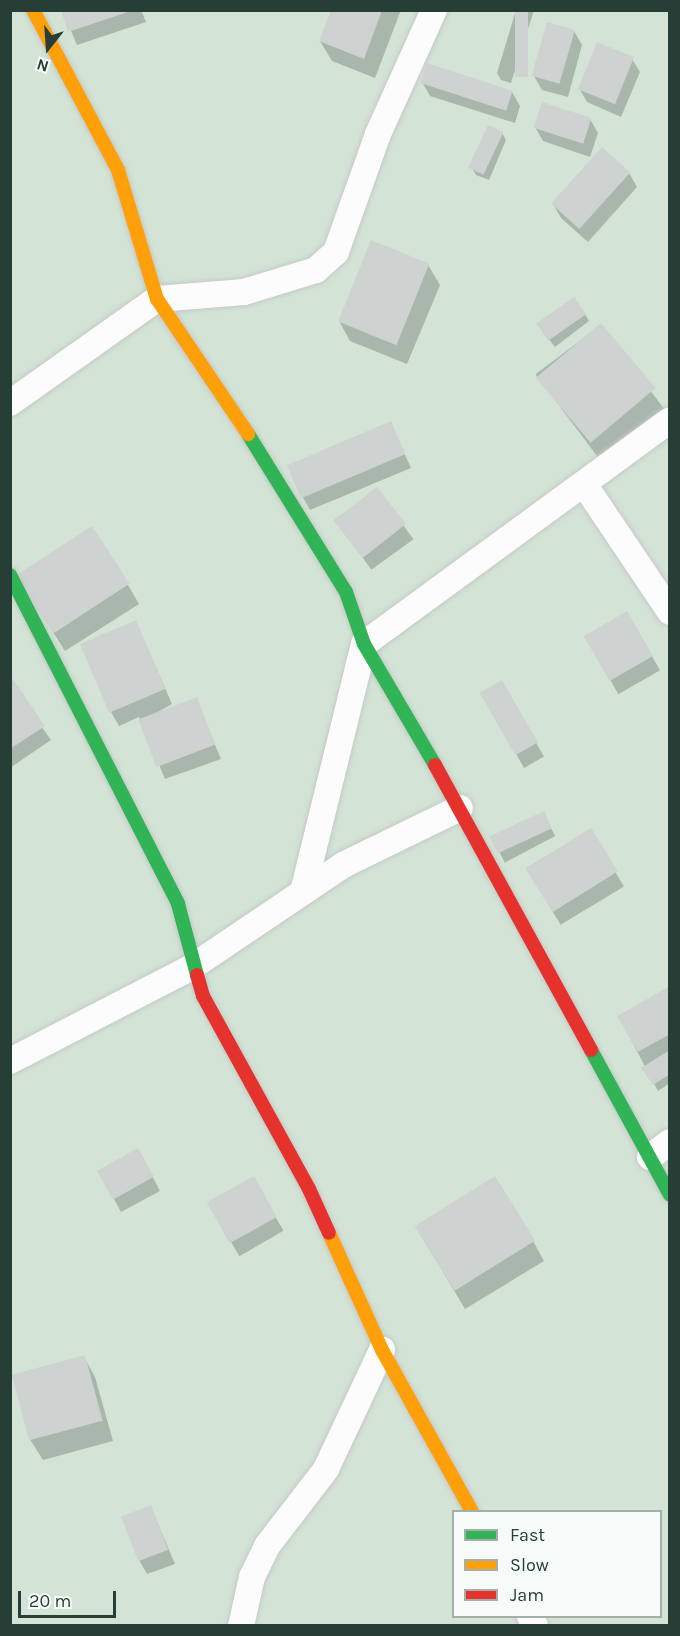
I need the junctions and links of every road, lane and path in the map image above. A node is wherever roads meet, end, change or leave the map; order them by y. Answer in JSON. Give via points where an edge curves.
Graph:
{"nodes":[{"id":1,"x":33,"y":10,"type":"edge"},
{"id":2,"x":434,"y":10,"type":"edge"},
{"id":3,"x":157,"y":299,"type":"junction"},
{"id":4,"x":10,"y":403,"type":"edge"},
{"id":5,"x":669,"y":420,"type":"edge"},
{"id":6,"x":584,"y":484,"type":"junction"},
{"id":7,"x":10,"y":575,"type":"edge"},
{"id":8,"x":669,"y":612,"type":"edge"},
{"id":9,"x":363,"y":644,"type":"junction"},
{"id":10,"x":460,"y":808,"type":"junction"},
{"id":11,"x":304,"y":888,"type":"junction"},
{"id":12,"x":192,"y":967,"type":"junction"},
{"id":13,"x":10,"y":1061,"type":"edge"},
{"id":14,"x":660,"y":1150,"type":"edge"},
{"id":15,"x":669,"y":1195,"type":"edge"},
{"id":16,"x":382,"y":1350,"type":"junction"},
{"id":17,"x":471,"y":1510,"type":"edge"},
{"id":18,"x":241,"y":1626,"type":"edge"}],
"edges":[{"from":1,"to":3,"type":"street","via":[[118,171]]},
{"from":2,"to":3,"type":"street","via":[[378,134],[336,252],[316,270],[244,292]]},
{"from":3,"to":4,"type":"street"},
{"from":3,"to":9,"type":"street","via":[[293,502],[346,592]]},
{"from":5,"to":6,"type":"street"},
{"from":6,"to":8,"type":"street"},
{"from":6,"to":9,"type":"street"},
{"from":7,"to":12,"type":"street","via":[[178,904]]},
{"from":9,"to":10,"type":"street"},
{"from":9,"to":11,"type":"street"},
{"from":10,"to":11,"type":"street"},
{"from":10,"to":14,"type":"street"},
{"from":11,"to":12,"type":"street"},
{"from":12,"to":13,"type":"street"},
{"from":12,"to":16,"type":"street","via":[[203,996],[309,1189]]},
{"from":14,"to":15,"type":"street"},
{"from":16,"to":17,"type":"street"},
{"from":16,"to":18,"type":"street","via":[[326,1469],[267,1546],[252,1577]]}]}
